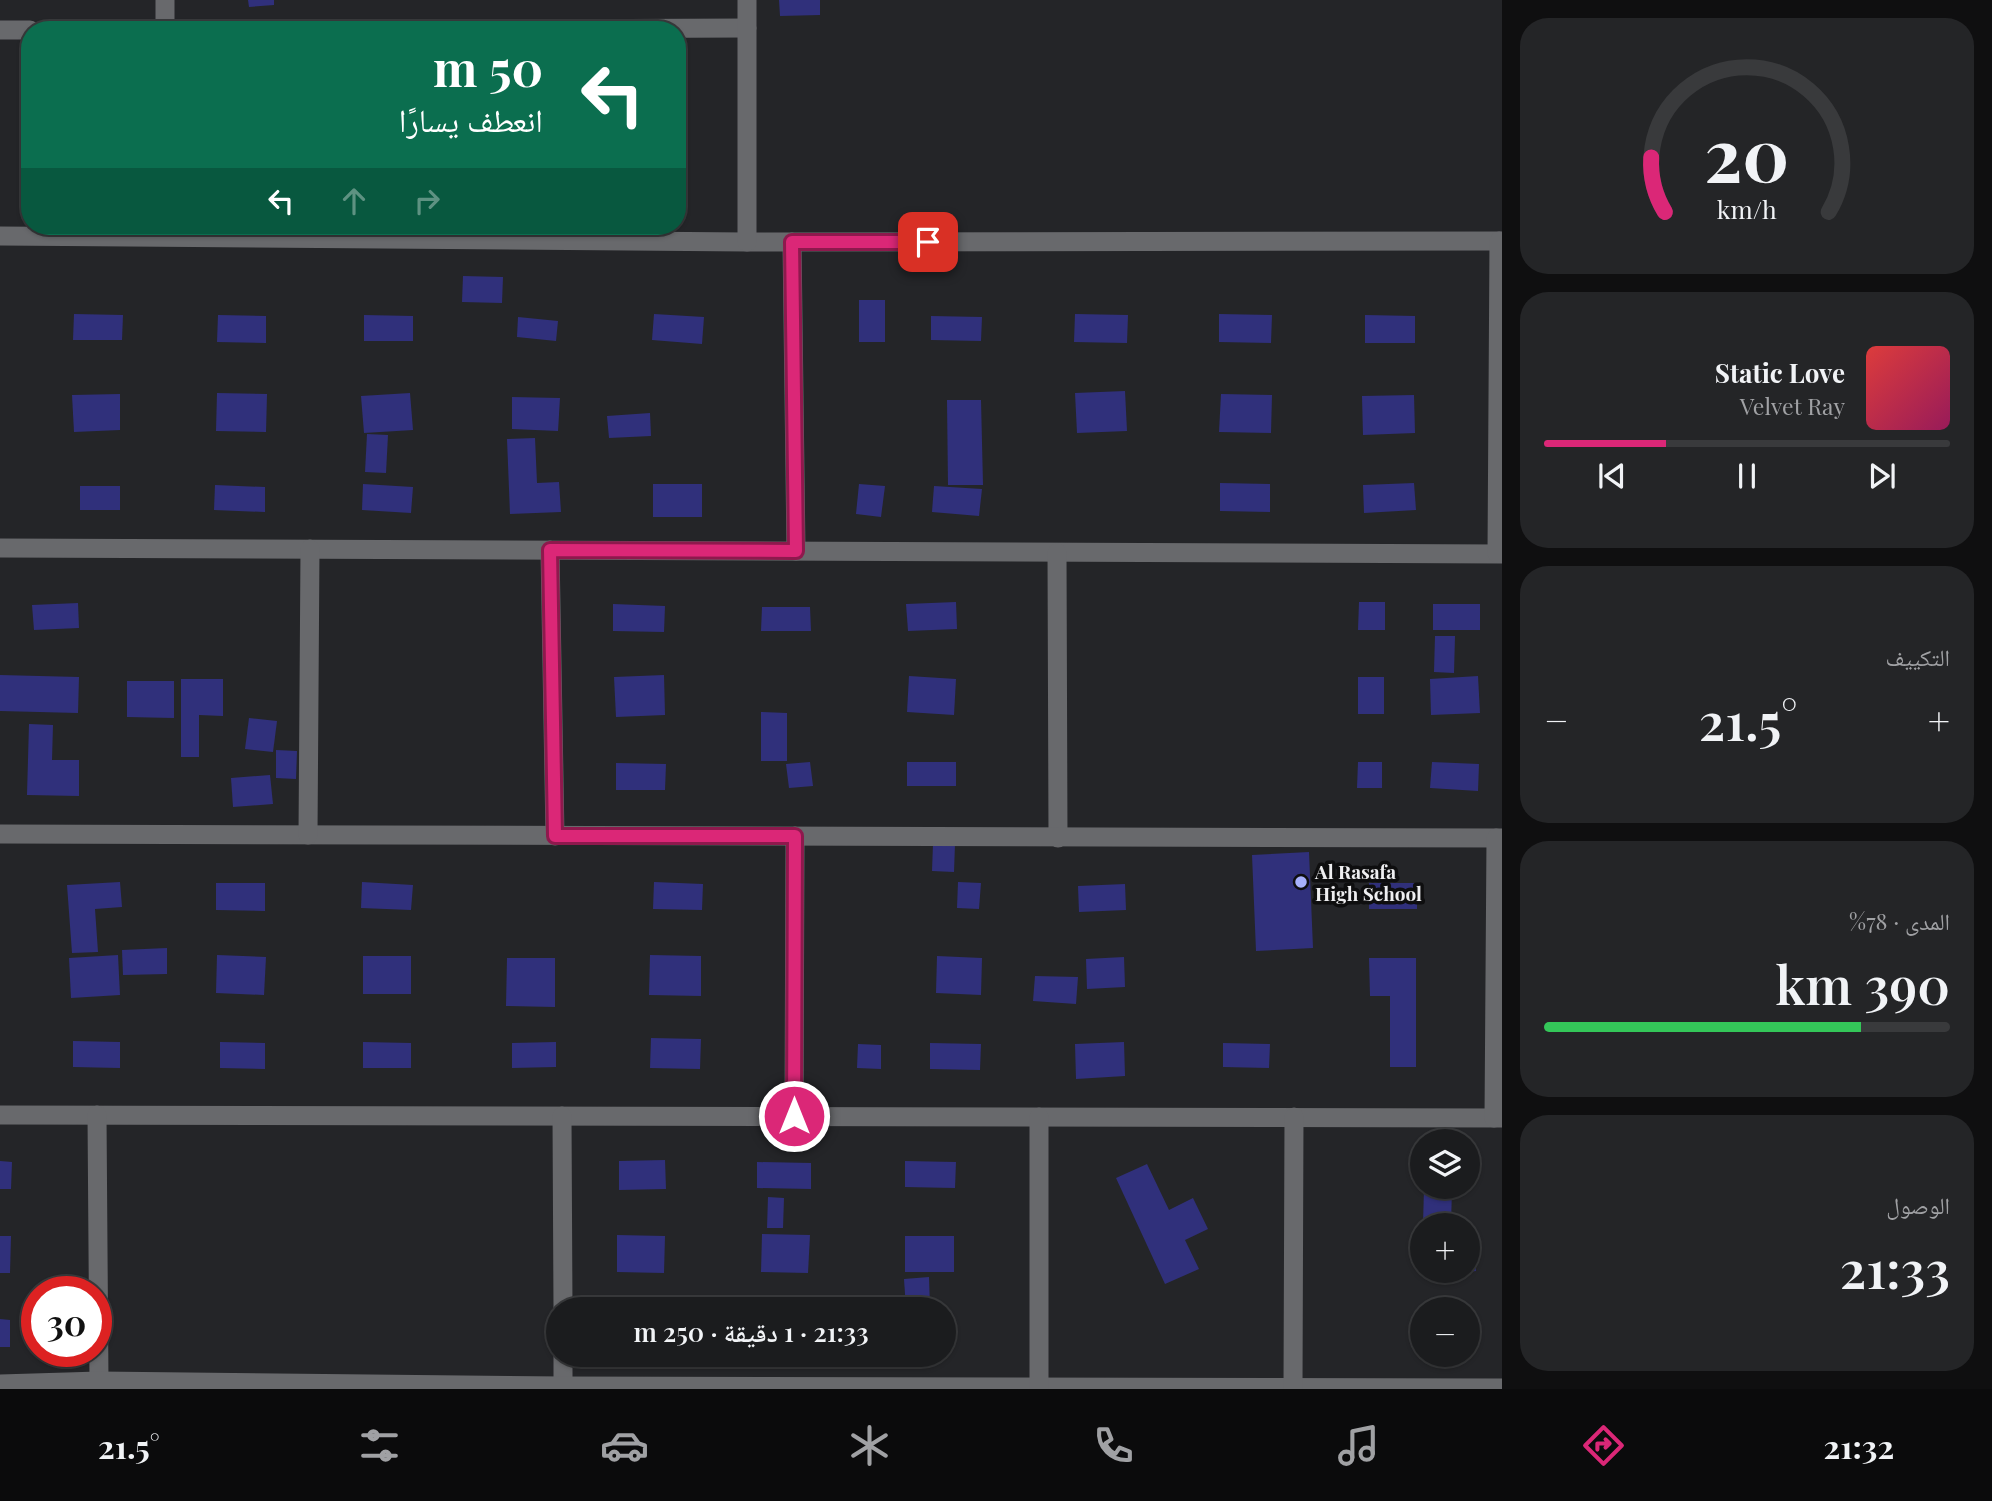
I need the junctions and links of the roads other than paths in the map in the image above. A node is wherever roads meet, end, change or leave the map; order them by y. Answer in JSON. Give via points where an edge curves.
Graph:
{"nodes":[{"id":1,"x":165,"y":0,"type":"edge"},
{"id":2,"x":747,"y":0,"type":"edge"},
{"id":3,"x":165,"y":21,"type":"edge"},
{"id":4,"x":686,"y":28,"type":"edge"},
{"id":5,"x":747,"y":28,"type":"junction"},
{"id":6,"x":0,"y":30,"type":"edge"},
{"id":7,"x":21,"y":30,"type":"edge"},
{"id":8,"x":41,"y":235,"type":"edge"},
{"id":9,"x":340,"y":235,"type":"edge"},
{"id":10,"x":0,"y":236,"type":"edge"},
{"id":11,"x":1501,"y":241,"type":"edge"},
{"id":12,"x":747,"y":242,"type":"junction"},
{"id":13,"x":792,"y":242,"type":"junction"},
{"id":14,"x":0,"y":548,"type":"edge"},
{"id":15,"x":310,"y":549,"type":"junction"},
{"id":16,"x":550,"y":550,"type":"junction"},
{"id":17,"x":796,"y":551,"type":"junction"},
{"id":18,"x":1057,"y":553,"type":"junction"},
{"id":19,"x":1499,"y":554,"type":"edge"},
{"id":20,"x":0,"y":834,"type":"edge"},
{"id":21,"x":309,"y":835,"type":"junction"},
{"id":22,"x":555,"y":836,"type":"junction"},
{"id":23,"x":795,"y":836,"type":"junction"},
{"id":24,"x":1058,"y":838,"type":"junction"},
{"id":25,"x":1499,"y":838,"type":"edge"},
{"id":26,"x":0,"y":1115,"type":"edge"},
{"id":27,"x":97,"y":1115,"type":"junction"},
{"id":28,"x":562,"y":1116,"type":"junction"},
{"id":29,"x":794,"y":1116,"type":"junction"},
{"id":30,"x":1039,"y":1117,"type":"junction"},
{"id":31,"x":1294,"y":1117,"type":"junction"},
{"id":32,"x":1498,"y":1118,"type":"edge"},
{"id":33,"x":563,"y":1297,"type":"edge"},
{"id":34,"x":563,"y":1367,"type":"edge"},
{"id":35,"x":99,"y":1381,"type":"junction"},
{"id":36,"x":5,"y":1386,"type":"edge"},
{"id":37,"x":564,"y":1386,"type":"junction"},
{"id":38,"x":793,"y":1387,"type":"edge"},
{"id":39,"x":1039,"y":1387,"type":"junction"},
{"id":40,"x":1293,"y":1387,"type":"junction"},
{"id":41,"x":1497,"y":1388,"type":"edge"}],
"edges":[{"from":1,"to":3,"type":"street"},
{"from":2,"to":5,"type":"street"},
{"from":4,"to":5,"type":"street"},
{"from":5,"to":12,"type":"street"},
{"from":6,"to":7,"type":"street"},
{"from":8,"to":10,"type":"street"},
{"from":9,"to":12,"type":"street"},
{"from":11,"to":13,"type":"street"},
{"from":11,"to":19,"type":"street"},
{"from":12,"to":13,"type":"street"},
{"from":13,"to":17,"type":"street"},
{"from":14,"to":15,"type":"street"},
{"from":15,"to":16,"type":"street"},
{"from":15,"to":21,"type":"street"},
{"from":16,"to":17,"type":"street"},
{"from":16,"to":22,"type":"street"},
{"from":17,"to":18,"type":"street"},
{"from":18,"to":19,"type":"street"},
{"from":18,"to":24,"type":"street"},
{"from":20,"to":21,"type":"street"},
{"from":21,"to":22,"type":"street"},
{"from":22,"to":23,"type":"street"},
{"from":23,"to":24,"type":"street"},
{"from":23,"to":29,"type":"street"},
{"from":24,"to":25,"type":"street"},
{"from":25,"to":32,"type":"street"},
{"from":26,"to":27,"type":"street"},
{"from":27,"to":28,"type":"street"},
{"from":27,"to":35,"type":"street"},
{"from":28,"to":29,"type":"street"},
{"from":28,"to":33,"type":"street"},
{"from":29,"to":30,"type":"street"},
{"from":30,"to":31,"type":"street"},
{"from":30,"to":39,"type":"street"},
{"from":31,"to":32,"type":"street"},
{"from":31,"to":40,"type":"street"},
{"from":34,"to":37,"type":"street"},
{"from":35,"to":36,"type":"street"},
{"from":35,"to":37,"type":"street"},
{"from":37,"to":38,"type":"street"},
{"from":38,"to":39,"type":"street"},
{"from":39,"to":40,"type":"street"},
{"from":40,"to":41,"type":"street"}]}
